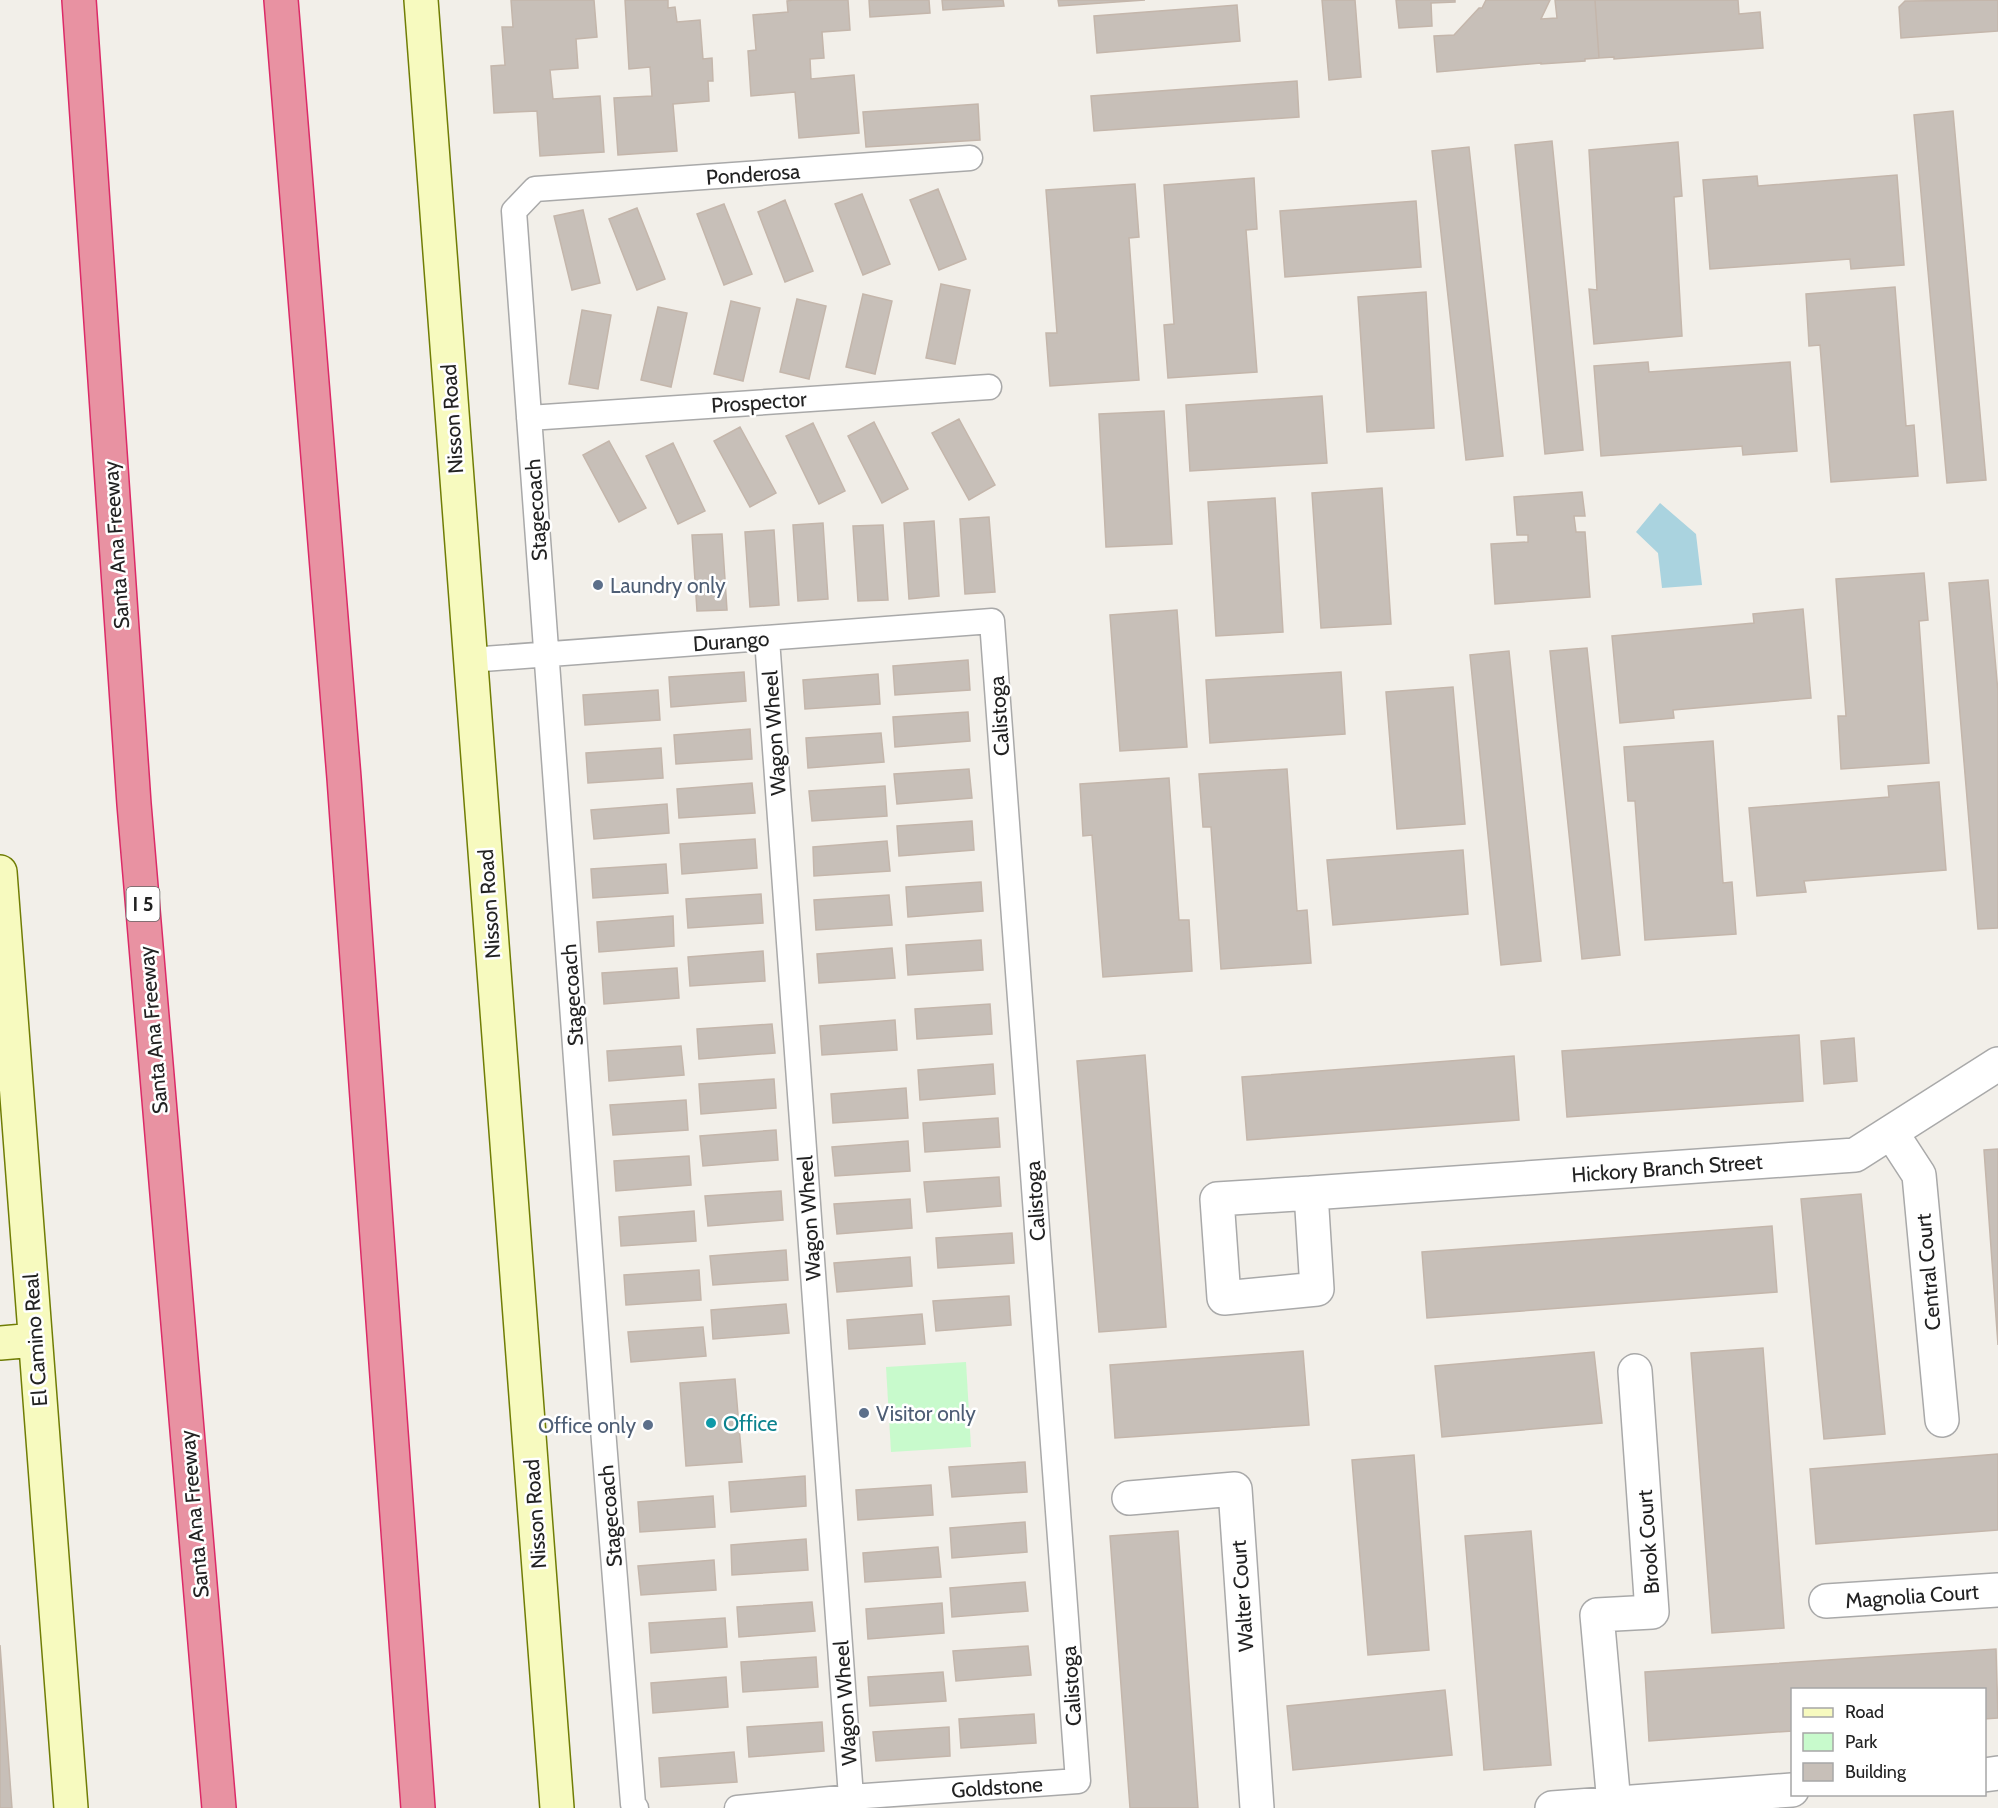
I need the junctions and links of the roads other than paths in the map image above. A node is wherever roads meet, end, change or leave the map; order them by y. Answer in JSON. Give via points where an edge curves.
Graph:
{"nodes":[{"id":1,"x":79,"y":0,"type":"edge"},
{"id":2,"x":281,"y":0,"type":"edge"},
{"id":3,"x":421,"y":0,"type":"edge"},
{"id":4,"x":970,"y":158,"type":"dead end"},
{"id":5,"x":536,"y":189,"type":"joint"},
{"id":6,"x":989,"y":387,"type":"dead end"},
{"id":7,"x":529,"y":418,"type":"junction"},
{"id":8,"x":992,"y":621,"type":"joint"},
{"id":9,"x":767,"y":639,"type":"junction"},
{"id":10,"x":547,"y":654,"type":"junction"},
{"id":11,"x":470,"y":660,"type":"junction"},
{"id":12,"x":0,"y":872,"type":"edge"},
{"id":13,"x":1998,"y":1064,"type":"edge"},
{"id":14,"x":1891,"y":1132,"type":"junction"},
{"id":15,"x":1311,"y":1193,"type":"dead end"},
{"id":16,"x":35,"y":1340,"type":"junction"},
{"id":17,"x":0,"y":1343,"type":"edge"},
{"id":18,"x":1635,"y":1371,"type":"dead end"},
{"id":19,"x":1942,"y":1420,"type":"dead end"},
{"id":20,"x":1129,"y":1498,"type":"dead end"},
{"id":21,"x":1998,"y":1590,"type":"edge"},
{"id":22,"x":1826,"y":1601,"type":"dead end"},
{"id":23,"x":1078,"y":1781,"type":"joint"},
{"id":24,"x":1791,"y":1790,"type":"edge"},
{"id":25,"x":851,"y":1797,"type":"junction"},
{"id":26,"x":1614,"y":1804,"type":"junction"},
{"id":27,"x":71,"y":1808,"type":"edge"},
{"id":28,"x":219,"y":1808,"type":"edge"},
{"id":29,"x":418,"y":1808,"type":"edge"},
{"id":30,"x":557,"y":1808,"type":"edge"},
{"id":31,"x":636,"y":1808,"type":"edge"},
{"id":32,"x":737,"y":1808,"type":"edge"},
{"id":33,"x":1257,"y":1808,"type":"edge"},
{"id":34,"x":1552,"y":1808,"type":"edge"}],
"edges":[{"from":1,"to":28,"type":"highway","name":"Santa Ana Freeway","number":"I 5","via":[[135,816]]},
{"from":2,"to":29,"type":"highway","via":[[344,778]]},
{"from":3,"to":11,"type":"street","name":"Nisson Road"},
{"from":4,"to":5,"type":"lane","name":"Ponderosa"},
{"from":5,"to":7,"type":"lane","name":"Stagecoach","via":[[514,211]]},
{"from":6,"to":7,"type":"lane","name":"Prospector"},
{"from":7,"to":10,"type":"lane","name":"Stagecoach"},
{"from":8,"to":9,"type":"lane","name":"Durango"},
{"from":8,"to":23,"type":"lane","name":"Calistoga"},
{"from":9,"to":10,"type":"lane","name":"Durango"},
{"from":9,"to":25,"type":"lane","name":"Wagon Wheel"},
{"from":10,"to":11,"type":"lane","name":"Durango"},
{"from":10,"to":31,"type":"lane","name":"Stagecoach","via":[[604,1441]]},
{"from":11,"to":30,"type":"street","name":"Nisson Road"},
{"from":12,"to":16,"type":"street","name":"El Camino Real"},
{"from":13,"to":14,"type":"street","name":"Hickory Branch Street"},
{"from":14,"to":15,"type":"street","name":"Hickory Branch Street","via":[[1855,1155]]},
{"from":14,"to":19,"type":"street","name":"Central Court","via":[[1919,1175]]},
{"from":16,"to":17,"type":"street"},
{"from":16,"to":27,"type":"street","name":"El Camino Real"},
{"from":18,"to":26,"type":"street","name":"Brook Court","via":[[1653,1612],[1597,1615]]},
{"from":20,"to":33,"type":"street","name":"Walter Court","via":[[1235,1490]]},
{"from":21,"to":22,"type":"street","name":"Magnolia Court"},
{"from":23,"to":25,"type":"lane","name":"Goldstone"},
{"from":24,"to":26,"type":"street"},
{"from":25,"to":32,"type":"lane","name":"Goldstone"},
{"from":26,"to":34,"type":"street"}]}
